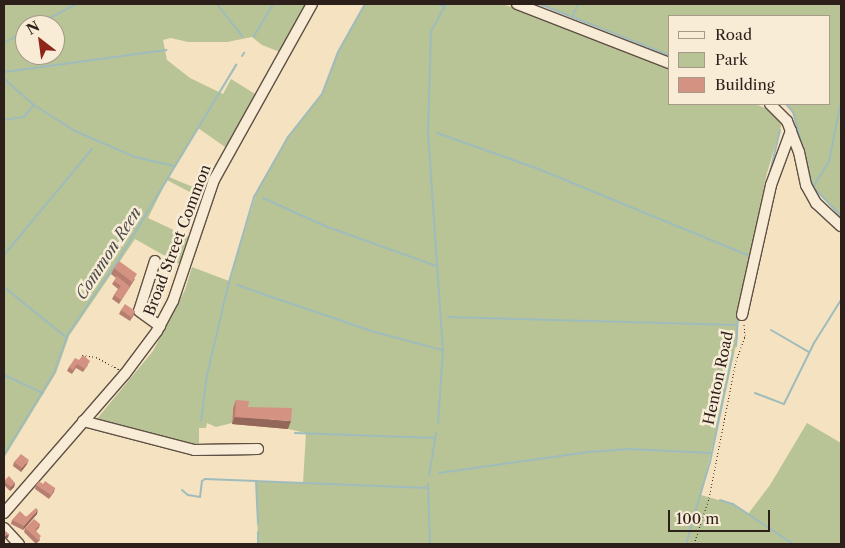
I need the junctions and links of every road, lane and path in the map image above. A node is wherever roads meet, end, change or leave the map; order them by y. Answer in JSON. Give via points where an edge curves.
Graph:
{"nodes":[{"id":1,"x":312,"y":4,"type":"edge"},
{"id":2,"x":516,"y":4,"type":"edge"},
{"id":3,"x":668,"y":63,"type":"edge"},
{"id":4,"x":771,"y":105,"type":"edge"},
{"id":5,"x":791,"y":131,"type":"junction"},
{"id":6,"x":841,"y":226,"type":"edge"},
{"id":7,"x":155,"y":261,"type":"dead end"},
{"id":8,"x":742,"y":316,"type":"joint"},
{"id":9,"x":160,"y":326,"type":"junction"},
{"id":10,"x":82,"y":355,"type":"edge"},
{"id":11,"x":125,"y":374,"type":"junction"},
{"id":12,"x":84,"y":421,"type":"junction"},
{"id":13,"x":258,"y":449,"type":"dead end"},
{"id":14,"x":4,"y":512,"type":"edge"},
{"id":15,"x":4,"y":528,"type":"edge"},
{"id":16,"x":19,"y":544,"type":"edge"},
{"id":17,"x":694,"y":544,"type":"edge"}],
"edges":[{"from":1,"to":9,"type":"street","name":"Broad Street Common","via":[[214,180],[173,301]]},
{"from":2,"to":3,"type":"street"},
{"from":4,"to":5,"type":"street","via":[[780,111]]},
{"from":5,"to":6,"type":"street","via":[[806,185],[816,203]]},
{"from":5,"to":8,"type":"street","name":"Henton Road","via":[[775,170]]},
{"from":7,"to":9,"type":"street","via":[[139,311]]},
{"from":8,"to":17,"type":"path","name":"Henton Road","via":[[746,336],[736,362],[709,498]]},
{"from":9,"to":11,"type":"street","name":"Broad Street Common"},
{"from":10,"to":11,"type":"path","via":[[96,357]]},
{"from":11,"to":12,"type":"street","name":"Broad Street Common"},
{"from":12,"to":13,"type":"street","via":[[194,450]]},
{"from":12,"to":14,"type":"street","name":"Broad Street Common"},
{"from":15,"to":16,"type":"street"}]}
